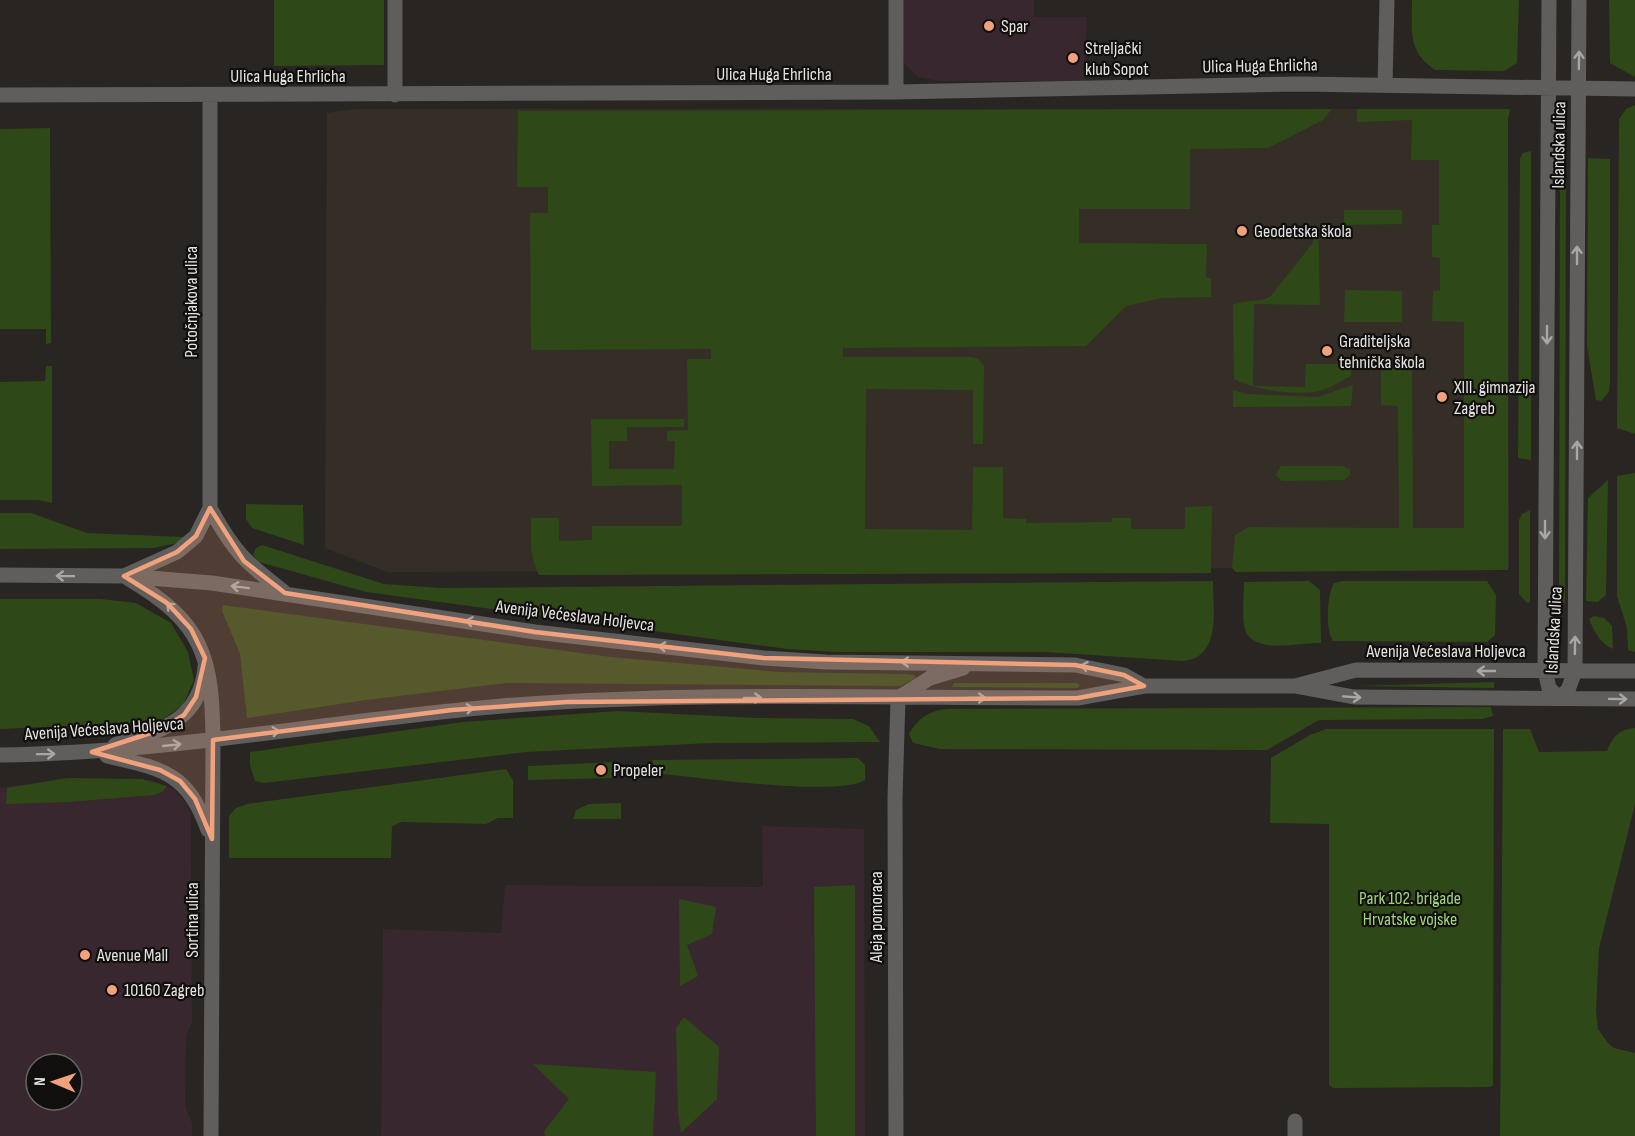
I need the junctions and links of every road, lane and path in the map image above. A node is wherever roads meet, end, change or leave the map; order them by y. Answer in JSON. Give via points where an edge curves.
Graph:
{"nodes":[{"id":1,"x":395,"y":0,"type":"edge"},
{"id":2,"x":896,"y":0,"type":"edge"},
{"id":3,"x":1387,"y":0,"type":"edge"},
{"id":4,"x":1550,"y":0,"type":"edge"},
{"id":5,"x":1579,"y":0,"type":"edge"},
{"id":6,"x":1385,"y":85,"type":"junction"},
{"id":7,"x":1548,"y":87,"type":"junction"},
{"id":8,"x":1579,"y":88,"type":"junction"},
{"id":9,"x":1635,"y":89,"type":"edge"},
{"id":10,"x":896,"y":93,"type":"junction"},
{"id":11,"x":0,"y":95,"type":"edge"},
{"id":12,"x":395,"y":95,"type":"junction"},
{"id":13,"x":210,"y":96,"type":"junction"},
{"id":14,"x":210,"y":508,"type":"junction"},
{"id":15,"x":0,"y":575,"type":"edge"},
{"id":16,"x":124,"y":576,"type":"junction"},
{"id":17,"x":285,"y":593,"type":"junction"},
{"id":18,"x":205,"y":658,"type":"junction"},
{"id":19,"x":989,"y":662,"type":"junction"},
{"id":20,"x":1575,"y":670,"type":"junction"},
{"id":21,"x":1635,"y":670,"type":"edge"},
{"id":22,"x":1545,"y":671,"type":"junction"},
{"id":23,"x":1143,"y":686,"type":"junction"},
{"id":24,"x":1295,"y":686,"type":"junction"},
{"id":25,"x":898,"y":698,"type":"junction"},
{"id":26,"x":1559,"y":698,"type":"junction"},
{"id":27,"x":1635,"y":699,"type":"edge"},
{"id":28,"x":213,"y":740,"type":"junction"},
{"id":29,"x":92,"y":752,"type":"junction"},
{"id":30,"x":0,"y":755,"type":"edge"},
{"id":31,"x":212,"y":839,"type":"junction"},
{"id":32,"x":211,"y":1136,"type":"edge"},
{"id":33,"x":896,"y":1136,"type":"edge"}],
"edges":[{"from":1,"to":12,"type":"street"},
{"from":2,"to":10,"type":"street"},
{"from":3,"to":6,"type":"street"},
{"from":4,"to":7,"type":"street","name":"Islandska ulica"},
{"from":8,"to":5,"type":"street","name":"Islandska ulica","one_way":true},
{"from":6,"to":7,"type":"street","name":"Ulica Huga Ehrlicha"},
{"from":6,"to":10,"type":"street","name":"Ulica Huga Ehrlicha"},
{"from":7,"to":8,"type":"street","name":"Ulica Huga Ehrlicha"},
{"from":7,"to":22,"type":"street","name":"Islandska ulica","one_way":true},
{"from":8,"to":9,"type":"street","name":"Ulica Huga Ehrlicha"},
{"from":20,"to":8,"type":"street","name":"Islandska ulica","one_way":true},
{"from":10,"to":12,"type":"street","name":"Ulica Huga Ehrlicha"},
{"from":11,"to":13,"type":"street","name":"Ulica Huga Ehrlicha"},
{"from":12,"to":13,"type":"street","name":"Ulica Huga Ehrlicha"},
{"from":13,"to":14,"type":"street","name":"Potočnjakova ulica"},
{"from":14,"to":16,"type":"street","name":"Potočnjakova ulica","via":[[196,536],[177,552]]},
{"from":14,"to":17,"type":"street","name":"Potočnjakova ulica","via":[[244,561]]},
{"from":16,"to":15,"type":"street","name":"Avenija Većeslava Holjevca","one_way":true},
{"from":17,"to":16,"type":"street","name":"Avenija Većeslava Holjevca","one_way":true},
{"from":18,"to":16,"type":"street","name":"Sortina ulica","one_way":true,"via":[[191,629],[176,611]]},
{"from":19,"to":17,"type":"street","name":"Avenija Većeslava Holjevca","one_way":true,"via":[[764,658],[535,632]]},
{"from":18,"to":28,"type":"street","name":"Sortina ulica"},
{"from":18,"to":29,"type":"street","via":[[196,697],[184,715],[160,730]]},
{"from":23,"to":19,"type":"street","name":"Avenija Većeslava Holjevca","one_way":true,"via":[[1124,675],[1075,665]]},
{"from":19,"to":25,"type":"street","via":[[948,671]]},
{"from":20,"to":21,"type":"street","name":"Avenija Većeslava Holjevca"},
{"from":20,"to":22,"type":"street","name":"Avenija Većeslava Holjevca"},
{"from":20,"to":26,"type":"street","name":"Islandska ulica","via":[[1568,690]]},
{"from":22,"to":24,"type":"street","name":"Avenija Većeslava Holjevca","one_way":true,"via":[[1356,670]]},
{"from":22,"to":26,"type":"street","name":"Islandska ulica","via":[[1549,688]]},
{"from":23,"to":24,"type":"street","name":"Avenija Većeslava Holjevca"},
{"from":25,"to":23,"type":"street","name":"Avenija Većeslava Holjevca","one_way":true,"via":[[1078,698]]},
{"from":24,"to":26,"type":"street","name":"Avenija Većeslava Holjevca","one_way":true,"via":[[1354,697]]},
{"from":28,"to":25,"type":"street","name":"Avenija Većeslava Holjevca","one_way":true,"via":[[452,710],[567,702]]},
{"from":25,"to":33,"type":"street","name":"Aleja pomoraca"},
{"from":26,"to":27,"type":"street","name":"Avenija Većeslava Holjevca","one_way":true},
{"from":29,"to":28,"type":"street","name":"Avenija Većeslava Holjevca","one_way":true},
{"from":28,"to":31,"type":"street","name":"Sortina ulica"},
{"from":30,"to":29,"type":"street","name":"Avenija Većeslava Holjevca","one_way":true},
{"from":29,"to":31,"type":"street","via":[[160,770],[180,781],[195,799]]},
{"from":31,"to":32,"type":"street","name":"Sortina ulica"}]}
